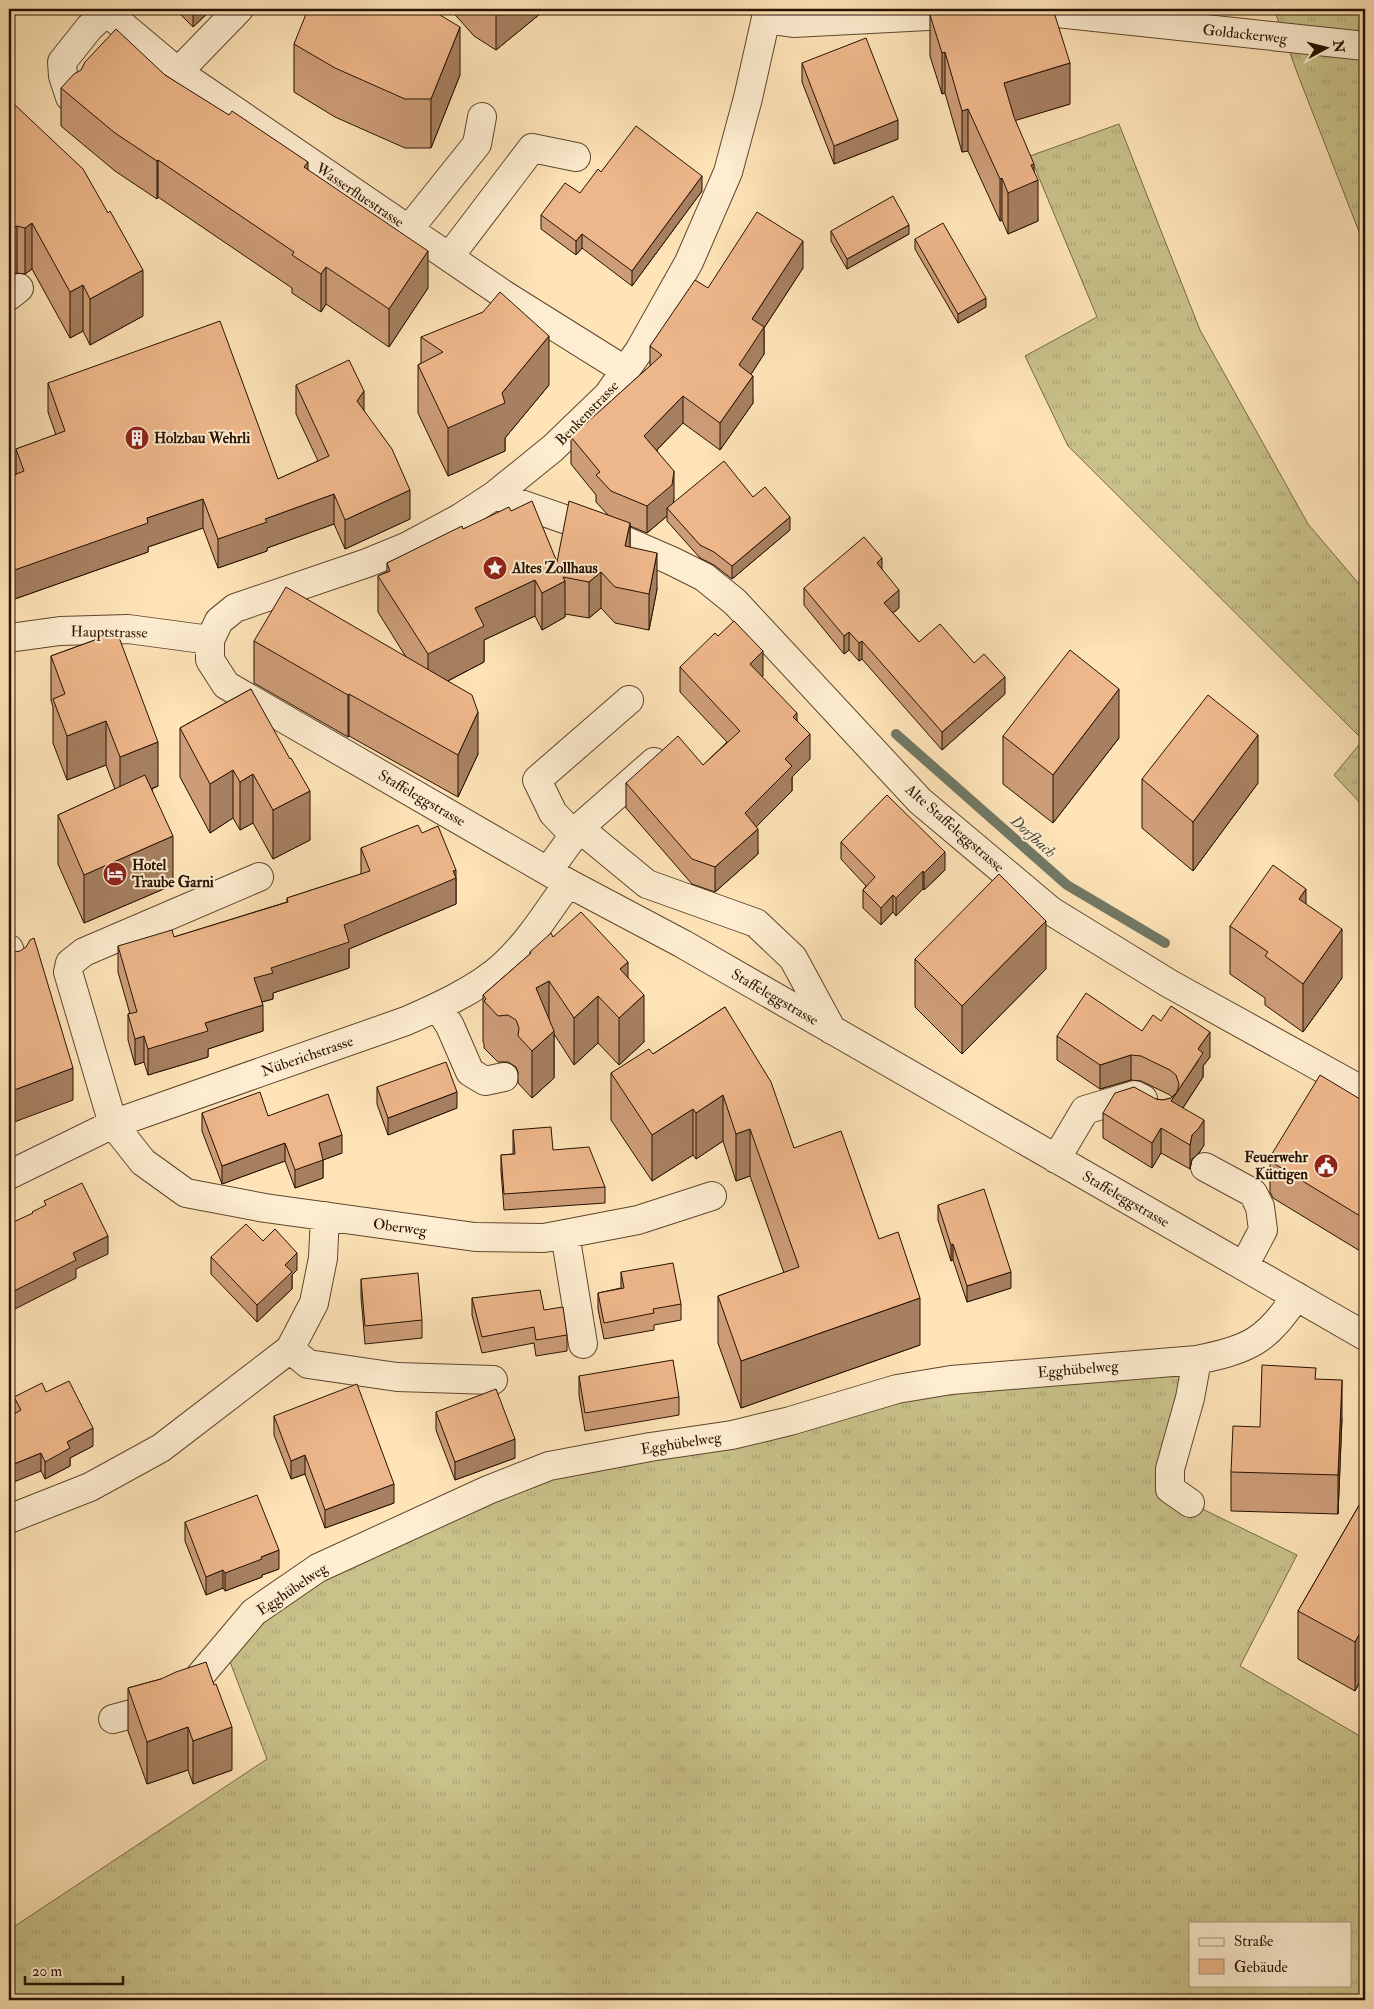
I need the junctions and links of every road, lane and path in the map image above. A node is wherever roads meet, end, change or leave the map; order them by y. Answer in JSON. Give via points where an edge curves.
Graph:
{"nodes":[{"id":1,"x":239,"y":9,"type":"edge"},
{"id":2,"x":104,"y":10,"type":"edge"},
{"id":3,"x":767,"y":14,"type":"edge"},
{"id":4,"x":1365,"y":46,"type":"edge"},
{"id":5,"x":178,"y":72,"type":"junction"},
{"id":6,"x":70,"y":97,"type":"edge"},
{"id":7,"x":482,"y":117,"type":"dead end"},
{"id":8,"x":576,"y":157,"type":"dead end"},
{"id":9,"x":409,"y":229,"type":"junction"},
{"id":10,"x":449,"y":257,"type":"junction"},
{"id":11,"x":626,"y":371,"type":"junction"},
{"id":12,"x":495,"y":495,"type":"junction"},
{"id":13,"x":9,"y":638,"type":"edge"},
{"id":14,"x":210,"y":640,"type":"junction"},
{"id":15,"x":629,"y":700,"type":"dead end"},
{"id":16,"x":662,"y":755,"type":"edge"},
{"id":17,"x":576,"y":831,"type":"junction"},
{"id":18,"x":259,"y":877,"type":"dead end"},
{"id":19,"x":558,"y":877,"type":"junction"},
{"id":20,"x":9,"y":950,"type":"edge"},
{"id":21,"x":9,"y":970,"type":"edge"},
{"id":22,"x":438,"y":1007,"type":"junction"},
{"id":23,"x":832,"y":1030,"type":"junction"},
{"id":24,"x":504,"y":1077,"type":"dead end"},
{"id":25,"x":1365,"y":1092,"type":"edge"},
{"id":26,"x":1163,"y":1109,"type":"edge"},
{"id":27,"x":113,"y":1124,"type":"junction"},
{"id":28,"x":1056,"y":1159,"type":"junction"},
{"id":29,"x":1205,"y":1167,"type":"dead end"},
{"id":30,"x":9,"y":1175,"type":"edge"},
{"id":31,"x":712,"y":1196,"type":"dead end"},
{"id":32,"x":325,"y":1216,"type":"junction"},
{"id":33,"x":565,"y":1234,"type":"junction"},
{"id":34,"x":1244,"y":1266,"type":"junction"},
{"id":35,"x":1296,"y":1296,"type":"junction"},
{"id":36,"x":1365,"y":1336,"type":"edge"},
{"id":37,"x":583,"y":1344,"type":"dead end"},
{"id":38,"x":290,"y":1349,"type":"junction"},
{"id":39,"x":1197,"y":1360,"type":"junction"},
{"id":40,"x":493,"y":1380,"type":"dead end"},
{"id":41,"x":1190,"y":1503,"type":"dead end"},
{"id":42,"x":9,"y":1519,"type":"edge"},
{"id":43,"x":113,"y":1719,"type":"dead end"}],
"edges":[{"from":1,"to":5,"type":"street"},
{"from":2,"to":5,"type":"street","name":"Wasserfluestrasse"},
{"from":2,"to":6,"type":"street","via":[[62,62],[62,76]]},
{"from":3,"to":4,"type":"street","name":"Goldackerweg","via":[[793,23],[1029,10]]},
{"from":3,"to":11,"type":"street","name":"Benkenstrasse","via":[[728,172],[689,262]]},
{"from":5,"to":9,"type":"street","name":"Wasserfluestrasse"},
{"from":7,"to":9,"type":"street","via":[[476,144]]},
{"from":8,"to":10,"type":"street","via":[[532,148]]},
{"from":9,"to":10,"type":"street","name":"Wasserfluestrasse"},
{"from":10,"to":11,"type":"street","name":"Wasserfluestrasse"},
{"from":11,"to":12,"type":"street","name":"Benkenstrasse","via":[[584,419]]},
{"from":12,"to":14,"type":"street","name":"Benkenstrasse","via":[[406,547],[235,608],[219,621]]},
{"from":12,"to":25,"type":"street","name":"Alte Staffeleggstrasse","via":[[619,538],[704,577],[735,602],[920,801],[1051,911],[1170,984]]},
{"from":13,"to":14,"type":"street","name":"Hauptstrasse","via":[[60,631],[128,630]]},
{"from":14,"to":19,"type":"street","name":"Staffeleggstrasse","via":[[210,660],[226,684]]},
{"from":15,"to":17,"type":"street","via":[[536,780],[553,814]]},
{"from":16,"to":17,"type":"street","name":"Nüberichstrasse"},
{"from":17,"to":19,"type":"street","name":"Nüberichstrasse"},
{"from":17,"to":23,"type":"street","via":[[646,884],[756,923],[793,958]]},
{"from":18,"to":27,"type":"street","via":[[84,952],[70,963],[68,972]]},
{"from":19,"to":22,"type":"street","name":"Nüberichstrasse","via":[[537,927],[503,966]]},
{"from":19,"to":23,"type":"street","name":"Staffeleggstrasse","via":[[684,944]]},
{"from":20,"to":21,"type":"street","via":[[15,968]]},
{"from":22,"to":24,"type":"street","via":[[470,1072],[485,1081]]},
{"from":22,"to":27,"type":"street","name":"Nüberichstrasse"},
{"from":23,"to":28,"type":"street","name":"Staffeleggstrasse"},
{"from":26,"to":28,"type":"street","via":[[1135,1095],[1085,1110]]},
{"from":27,"to":30,"type":"street","name":"Nüberichstrasse"},
{"from":27,"to":32,"type":"street","name":"Oberweg","via":[[143,1162],[186,1193]]},
{"from":28,"to":34,"type":"street","name":"Staffeleggstrasse"},
{"from":29,"to":34,"type":"street","via":[[1253,1193],[1260,1207],[1263,1230]]},
{"from":31,"to":33,"type":"street","name":"Oberweg","via":[[638,1220]]},
{"from":32,"to":33,"type":"street","name":"Oberweg","via":[[475,1237],[544,1238]]},
{"from":32,"to":38,"type":"street","via":[[323,1258],[314,1303]]},
{"from":33,"to":37,"type":"street"},
{"from":34,"to":35,"type":"street","name":"Staffeleggstrasse"},
{"from":35,"to":36,"type":"street","name":"Staffeleggstrasse"},
{"from":35,"to":39,"type":"street","name":"Egghübelweg","via":[[1282,1319],[1264,1336],[1235,1351]]},
{"from":38,"to":40,"type":"street","via":[[308,1364],[397,1377]]},
{"from":38,"to":42,"type":"street","via":[[161,1448],[90,1487]]},
{"from":39,"to":41,"type":"street","via":[[1170,1469],[1170,1489]]},
{"from":39,"to":43,"type":"street","name":"Egghübelweg","via":[[951,1380],[897,1390],[732,1435],[549,1466],[488,1490],[318,1568],[254,1612],[182,1694],[157,1707]]}]}
